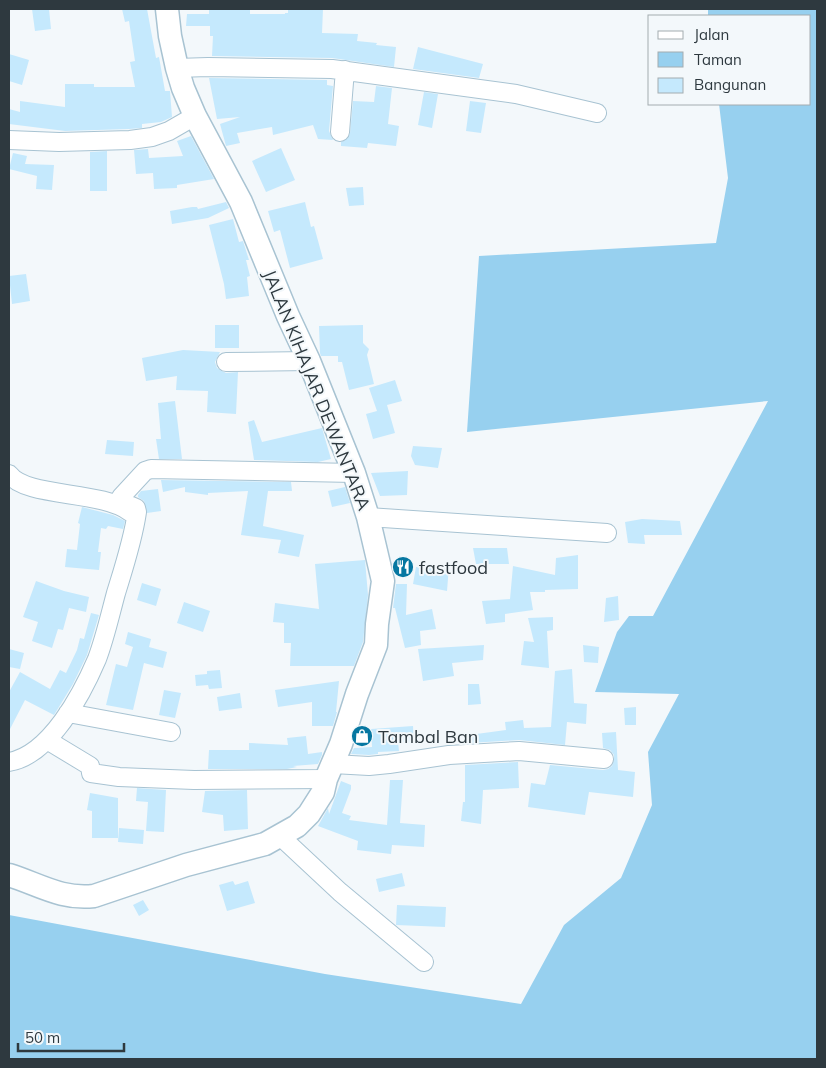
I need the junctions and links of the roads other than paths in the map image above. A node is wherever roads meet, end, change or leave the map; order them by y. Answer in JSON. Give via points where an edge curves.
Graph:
{"nodes":[{"id":1,"x":167,"y":9,"type":"edge"},
{"id":2,"x":177,"y":68,"type":"junction"},
{"id":3,"x":345,"y":70,"type":"junction"},
{"id":4,"x":597,"y":113,"type":"dead end"},
{"id":5,"x":195,"y":116,"type":"junction"},
{"id":6,"x":340,"y":132,"type":"dead end"},
{"id":7,"x":9,"y":140,"type":"edge"},
{"id":8,"x":309,"y":361,"type":"junction"},
{"id":9,"x":226,"y":362,"type":"dead end"},
{"id":10,"x":354,"y":473,"type":"junction"},
{"id":11,"x":9,"y":474,"type":"edge"},
{"id":12,"x":368,"y":516,"type":"junction"},
{"id":13,"x":136,"y":521,"type":"junction"},
{"id":14,"x":607,"y":533,"type":"dead end"},
{"id":15,"x":68,"y":713,"type":"junction"},
{"id":16,"x":171,"y":732,"type":"dead end"},
{"id":17,"x":47,"y":740,"type":"junction"},
{"id":18,"x":604,"y":759,"type":"dead end"},
{"id":19,"x":9,"y":762,"type":"edge"},
{"id":20,"x":329,"y":771,"type":"junction"},
{"id":21,"x":280,"y":836,"type":"junction"},
{"id":22,"x":9,"y":875,"type":"edge"},
{"id":23,"x":424,"y":962,"type":"dead end"}],
"edges":[{"from":1,"to":2,"type":"main road","name":"JALAN KIHAJAR DEWANTARA"},
{"from":2,"to":3,"type":"street"},
{"from":2,"to":5,"type":"main road","name":"JALAN KIHAJAR DEWANTARA"},
{"from":3,"to":4,"type":"street","via":[[516,94]]},
{"from":3,"to":6,"type":"street"},
{"from":5,"to":7,"type":"street","via":[[169,131],[130,140]]},
{"from":5,"to":8,"type":"main road","name":"JALAN KIHAJAR DEWANTARA","via":[[241,202]]},
{"from":8,"to":9,"type":"street"},
{"from":8,"to":10,"type":"main road","name":"JALAN KIHAJAR DEWANTARA"},
{"from":10,"to":12,"type":"main road","name":"JALAN KIHAJAR DEWANTARA"},
{"from":10,"to":13,"type":"street","via":[[148,469],[121,497],[122,502],[137,510]]},
{"from":11,"to":13,"type":"street","via":[[20,484],[115,504],[129,511]]},
{"from":12,"to":14,"type":"street"},
{"from":12,"to":20,"type":"main road","name":"JALAN KIHAJAR DEWANTARA","via":[[383,581],[376,645]]},
{"from":13,"to":15,"type":"street","via":[[99,653]]},
{"from":15,"to":16,"type":"street"},
{"from":15,"to":17,"type":"street"},
{"from":17,"to":19,"type":"street","via":[[27,756]]},
{"from":17,"to":20,"type":"street","via":[[90,766],[91,773],[111,776],[194,780]]},
{"from":18,"to":20,"type":"street","via":[[519,751],[449,755]]},
{"from":20,"to":21,"type":"main road","name":"JALAN KIHAJAR DEWANTARA","via":[[323,792],[309,814]]},
{"from":21,"to":22,"type":"main road","name":"JALAN KIHAJAR DEWANTARA","via":[[250,849],[186,864],[94,896],[66,896]]},
{"from":21,"to":23,"type":"street","via":[[340,892]]}]}
